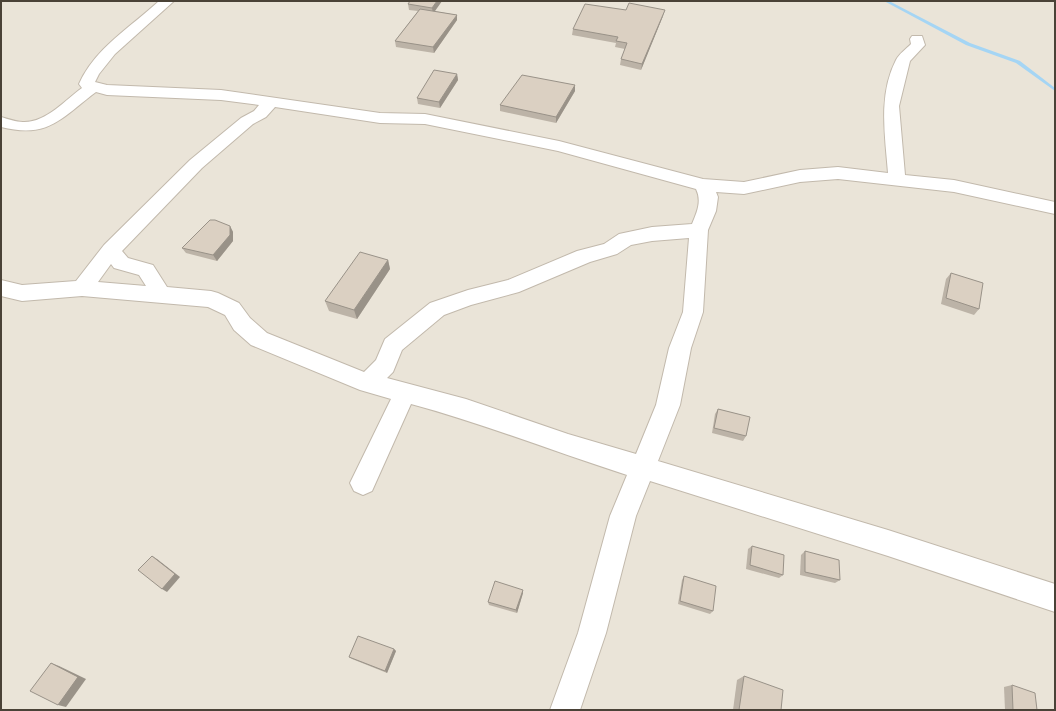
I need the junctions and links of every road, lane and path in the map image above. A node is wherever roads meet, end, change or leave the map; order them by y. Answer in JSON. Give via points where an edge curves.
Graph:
{"nodes":[{"id":1,"x":167,"y":1,"type":"edge"},
{"id":2,"x":917,"y":39,"type":"dead end"},
{"id":3,"x":93,"y":87,"type":"junction"},
{"id":4,"x":270,"y":103,"type":"junction"},
{"id":5,"x":1,"y":122,"type":"edge"},
{"id":6,"x":897,"y":179,"type":"junction"},
{"id":7,"x":703,"y":185,"type":"junction"},
{"id":8,"x":1055,"y":208,"type":"edge"},
{"id":9,"x":699,"y":230,"type":"junction"},
{"id":10,"x":111,"y":250,"type":"junction"},
{"id":11,"x":1,"y":288,"type":"edge"},
{"id":12,"x":82,"y":288,"type":"junction"},
{"id":13,"x":155,"y":294,"type":"junction"},
{"id":14,"x":368,"y":383,"type":"junction"},
{"id":15,"x":405,"y":393,"type":"junction"},
{"id":16,"x":643,"y":468,"type":"junction"},
{"id":17,"x":363,"y":483,"type":"dead end"},
{"id":18,"x":1055,"y":598,"type":"edge"},
{"id":19,"x":564,"y":710,"type":"edge"}],
"edges":[{"from":1,"to":3,"type":"street","via":[[117,44],[89,76],[88,84]]},
{"from":2,"to":6,"type":"street","via":[[918,45],[903,60],[894,91],[892,106]]},
{"from":3,"to":4,"type":"street","via":[[106,90],[221,95]]},
{"from":3,"to":5,"type":"street","via":[[52,119],[22,127]]},
{"from":4,"to":7,"type":"street","via":[[380,118],[425,119],[452,124],[559,146]]},
{"from":4,"to":10,"type":"street","via":[[260,114],[247,121],[196,164]]},
{"from":6,"to":7,"type":"street","via":[[838,174],[800,176],[744,188]]},
{"from":6,"to":8,"type":"street","via":[[954,186]]},
{"from":7,"to":9,"type":"street","via":[[708,197],[707,211]]},
{"from":9,"to":14,"type":"street","via":[[626,239],[610,249],[584,256],[512,287],[437,309],[393,345],[385,365]]},
{"from":9,"to":16,"type":"street","via":[[693,312],[680,348],[668,405]]},
{"from":10,"to":12,"type":"street"},
{"from":10,"to":13,"type":"street","via":[[121,263],[146,270],[157,287]]},
{"from":11,"to":12,"type":"street","via":[[22,293]]},
{"from":12,"to":13,"type":"street"},
{"from":13,"to":14,"type":"street","via":[[211,299],[232,309],[258,340]]},
{"from":14,"to":15,"type":"street"},
{"from":15,"to":16,"type":"street","via":[[466,409]]},
{"from":15,"to":17,"type":"street"},
{"from":16,"to":18,"type":"street","via":[[888,543]]},
{"from":16,"to":19,"type":"street","via":[[623,516],[592,633]]}]}
